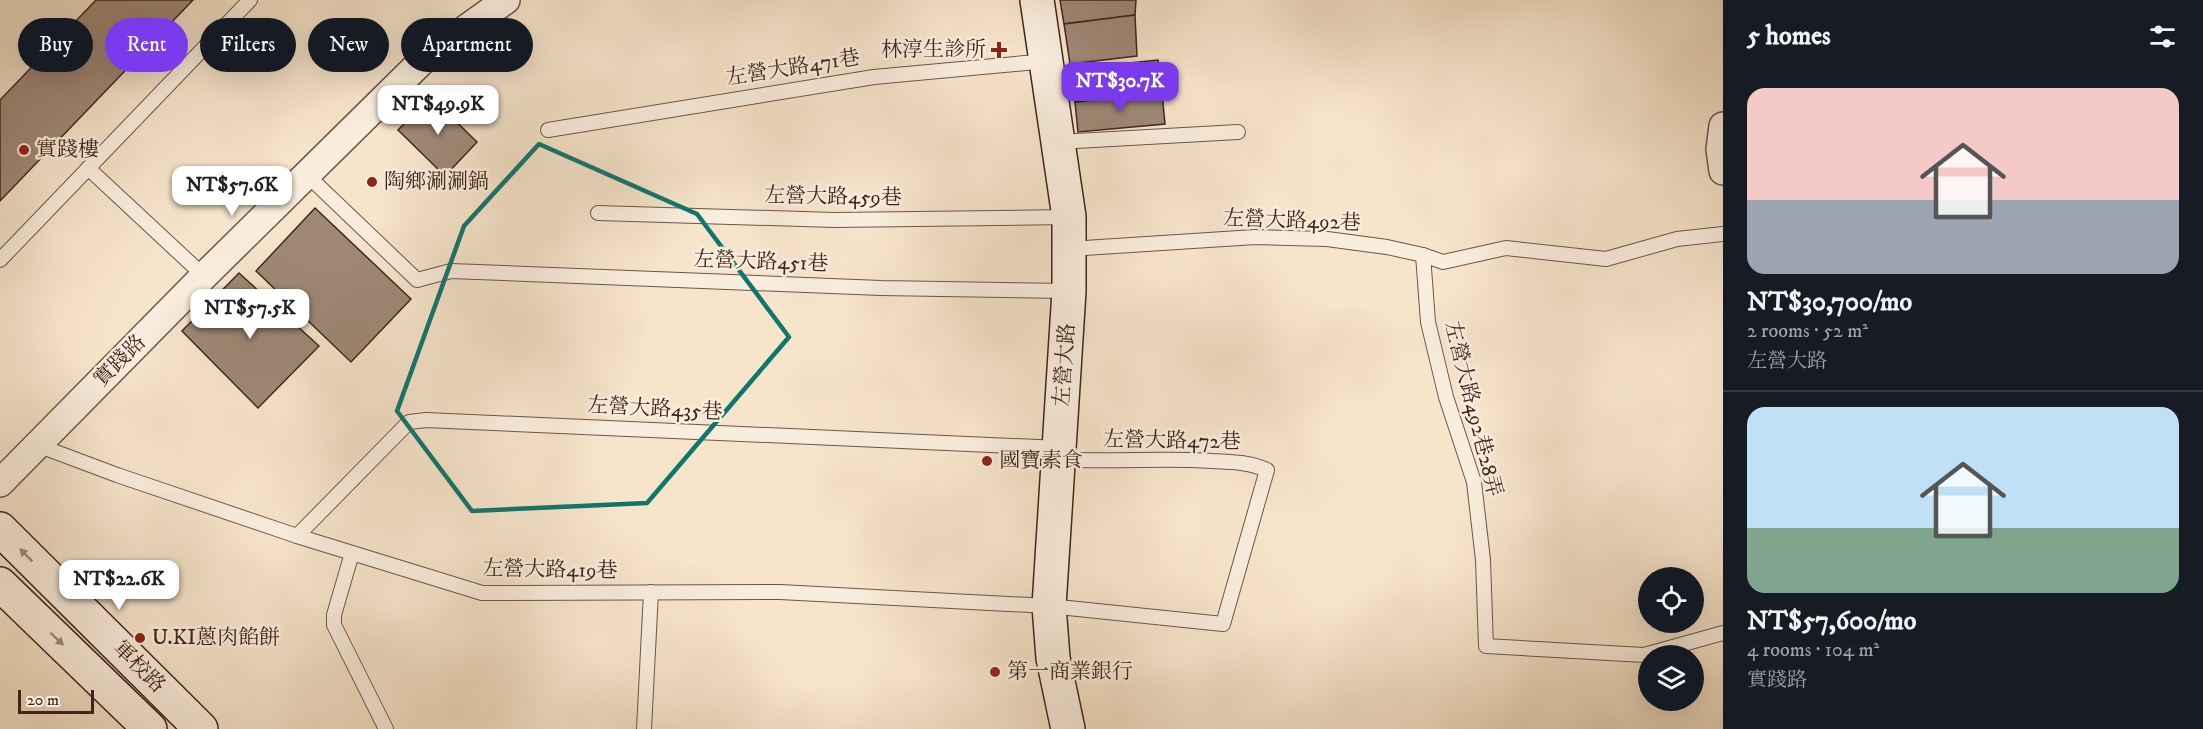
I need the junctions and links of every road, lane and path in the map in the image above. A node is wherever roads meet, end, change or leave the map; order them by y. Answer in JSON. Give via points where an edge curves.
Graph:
{"nodes":[{"id":1,"x":250,"y":0,"type":"edge"},
{"id":2,"x":506,"y":0,"type":"edge"},
{"id":3,"x":1037,"y":0,"type":"edge"},
{"id":4,"x":1047,"y":60,"type":"junction"},
{"id":5,"x":1723,"y":126,"type":"edge"},
{"id":6,"x":548,"y":130,"type":"dead end"},
{"id":7,"x":1238,"y":132,"type":"dead end"},
{"id":8,"x":1058,"y":142,"type":"junction"},
{"id":9,"x":88,"y":168,"type":"junction"},
{"id":10,"x":1723,"y":171,"type":"edge"},
{"id":11,"x":307,"y":175,"type":"junction"},
{"id":12,"x":598,"y":213,"type":"dead end"},
{"id":13,"x":1069,"y":233,"type":"junction"},
{"id":14,"x":1723,"y":234,"type":"edge"},
{"id":15,"x":1423,"y":255,"type":"junction"},
{"id":16,"x":0,"y":260,"type":"edge"},
{"id":17,"x":204,"y":276,"type":"junction"},
{"id":18,"x":1069,"y":291,"type":"junction"},
{"id":19,"x":37,"y":445,"type":"junction"},
{"id":20,"x":1059,"y":453,"type":"junction"},
{"id":21,"x":0,"y":483,"type":"edge"},
{"id":22,"x":0,"y":529,"type":"edge"},
{"id":23,"x":297,"y":536,"type":"junction"},
{"id":24,"x":352,"y":553,"type":"junction"},
{"id":25,"x":0,"y":584,"type":"edge"},
{"id":26,"x":651,"y":592,"type":"junction"},
{"id":27,"x":1049,"y":606,"type":"junction"},
{"id":28,"x":1223,"y":624,"type":"joint"},
{"id":29,"x":1723,"y":633,"type":"edge"},
{"id":30,"x":150,"y":729,"type":"edge"},
{"id":31,"x":201,"y":729,"type":"edge"},
{"id":32,"x":386,"y":729,"type":"edge"},
{"id":33,"x":644,"y":729,"type":"edge"},
{"id":34,"x":1068,"y":729,"type":"edge"}],
"edges":[{"from":1,"to":9,"type":"lane"},
{"from":2,"to":11,"type":"street","name":"實踐路","via":[[425,58]]},
{"from":3,"to":4,"type":"street","name":"左營大路"},
{"from":4,"to":6,"type":"lane","name":"左營大路471巷","via":[[874,77]]},
{"from":4,"to":8,"type":"street","name":"左營大路"},
{"from":5,"to":10,"type":"street"},
{"from":7,"to":8,"type":"lane"},
{"from":8,"to":13,"type":"street","name":"左營大路"},
{"from":9,"to":16,"type":"lane"},
{"from":9,"to":17,"type":"lane"},
{"from":11,"to":17,"type":"street","name":"實踐路"},
{"from":11,"to":18,"type":"lane","name":"左營大路451巷","via":[[417,280],[451,271],[881,288]]},
{"from":12,"to":13,"type":"lane","name":"左營大路459巷","via":[[834,220]]},
{"from":13,"to":15,"type":"lane","name":"左營大路492巷","via":[[1161,242],[1276,238],[1357,241]]},
{"from":13,"to":18,"type":"street","name":"左營大路"},
{"from":14,"to":15,"type":"lane","name":"左營大路492巷","via":[[1677,239],[1606,260],[1506,248],[1443,262]]},
{"from":15,"to":29,"type":"lane","name":"左營大路492巷28弄","via":[[1428,322],[1446,397],[1474,482],[1483,560],[1486,646],[1644,655]]},
{"from":17,"to":19,"type":"street","name":"實踐路"},
{"from":18,"to":20,"type":"street","name":"左營大路"},
{"from":19,"to":21,"type":"street","name":"實踐路"},
{"from":19,"to":23,"type":"lane","name":"左營大路419巷"},
{"from":20,"to":23,"type":"lane","name":"左營大路435巷","via":[[417,421],[409,422]]},
{"from":20,"to":27,"type":"street","name":"左營大路"},
{"from":20,"to":28,"type":"lane","name":"左營大路472巷","via":[[1090,461],[1179,458],[1252,463],[1267,470]]},
{"from":31,"to":22,"type":"street","name":"軍校路","one_way":true},
{"from":23,"to":24,"type":"lane","name":"左營大路419巷"},
{"from":24,"to":26,"type":"lane","name":"左營大路419巷","via":[[482,593]]},
{"from":24,"to":32,"type":"lane","via":[[334,625]]},
{"from":25,"to":30,"type":"street","name":"軍校路","one_way":true},
{"from":26,"to":27,"type":"lane","name":"左營大路419巷","via":[[780,592]]},
{"from":26,"to":33,"type":"lane"},
{"from":27,"to":28,"type":"lane","name":"左營大路419巷"},
{"from":27,"to":34,"type":"street","name":"左營大路","via":[[1053,658]]}]}
